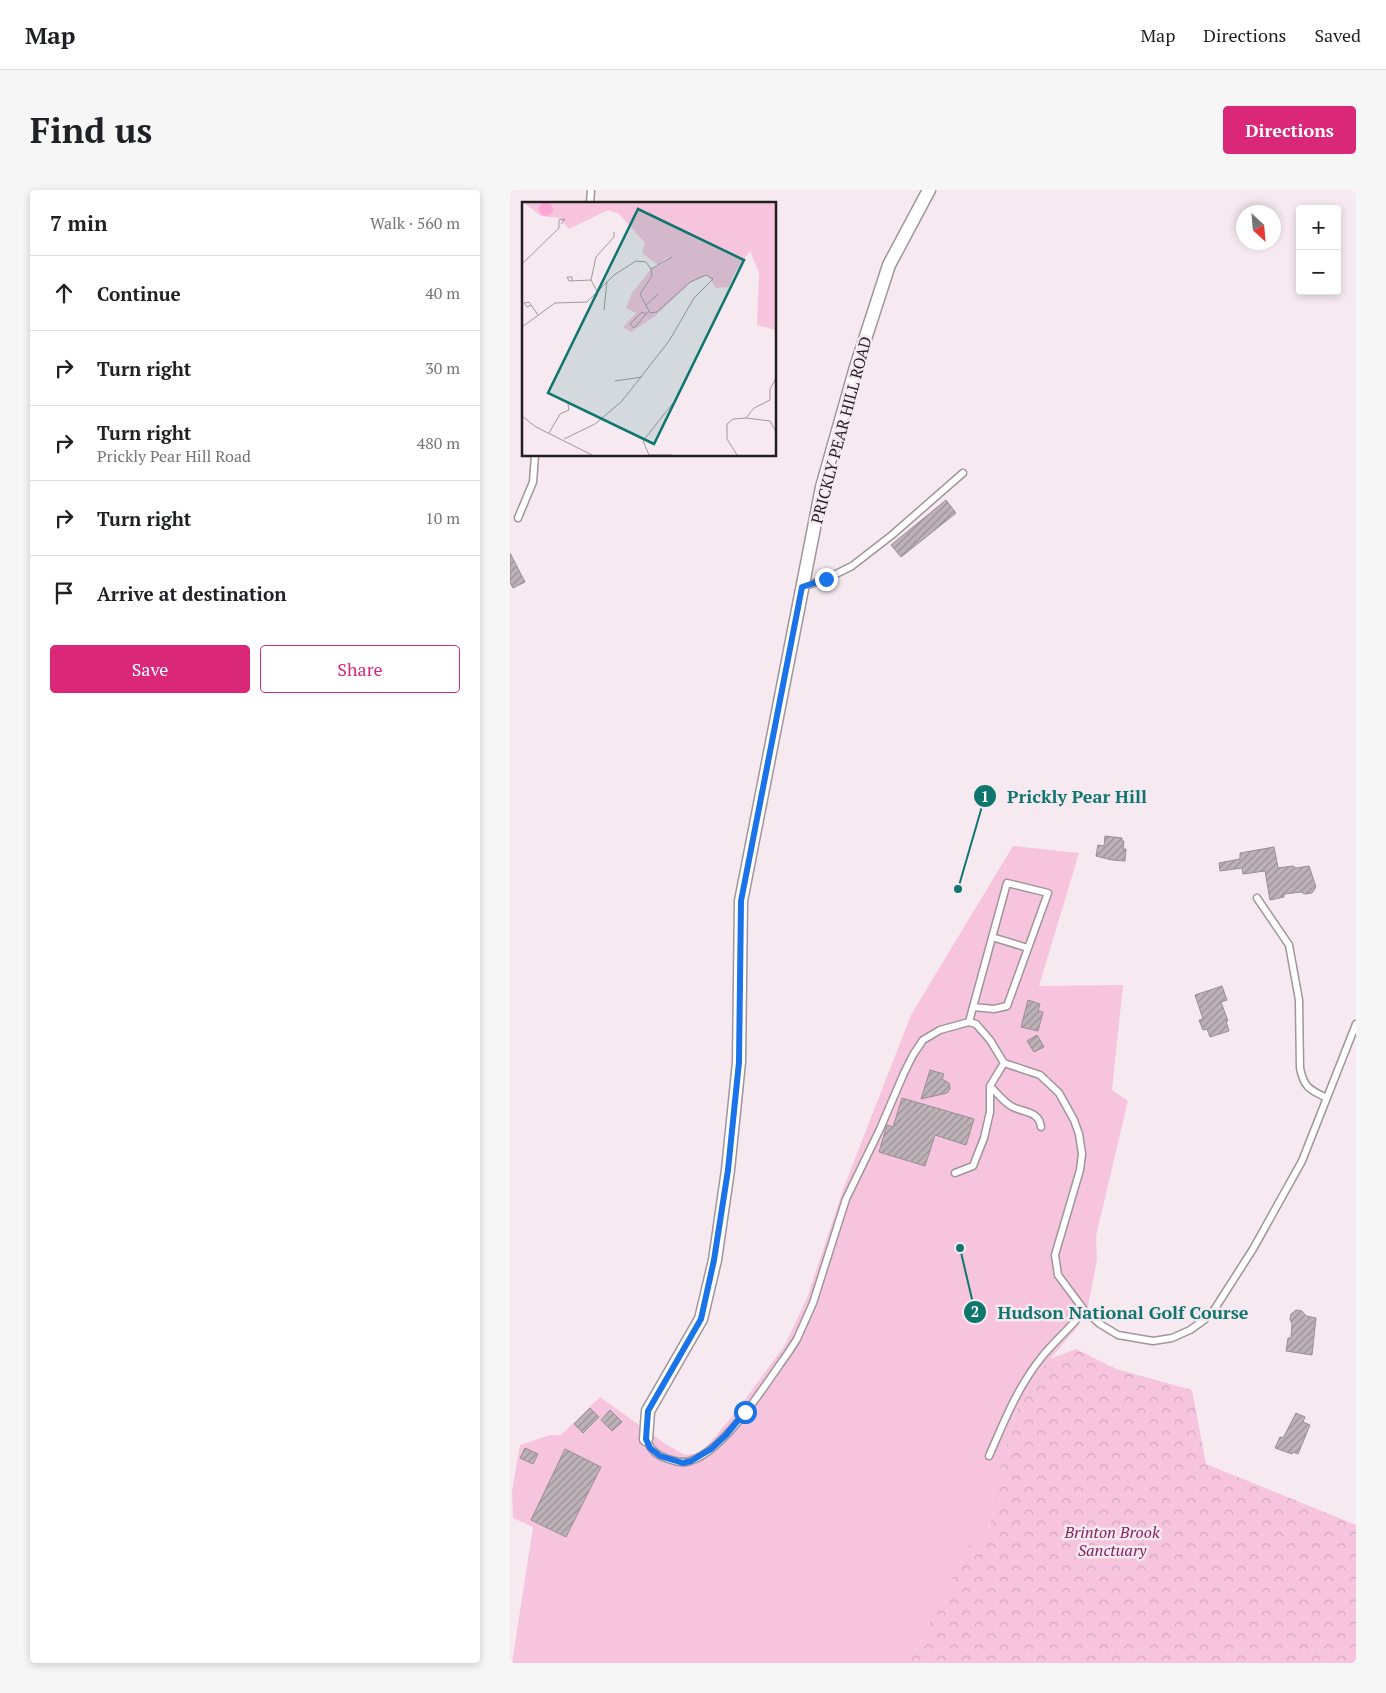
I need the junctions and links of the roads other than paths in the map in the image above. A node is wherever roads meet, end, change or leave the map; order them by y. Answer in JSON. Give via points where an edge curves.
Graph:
{"nodes":[{"id":1,"x":929,"y":190,"type":"edge"},
{"id":2,"x":535,"y":456,"type":"edge"},
{"id":3,"x":963,"y":473,"type":"dead end"},
{"id":4,"x":518,"y":518,"type":"dead end"},
{"id":5,"x":802,"y":587,"type":"junction"},
{"id":6,"x":1256,"y":898,"type":"dead end"},
{"id":7,"x":992,"y":937,"type":"junction"},
{"id":8,"x":1028,"y":948,"type":"junction"},
{"id":9,"x":973,"y":1007,"type":"junction"},
{"id":10,"x":969,"y":1022,"type":"junction"},
{"id":11,"x":1356,"y":1024,"type":"edge"},
{"id":12,"x":1004,"y":1063,"type":"junction"},
{"id":13,"x":990,"y":1086,"type":"junction"},
{"id":14,"x":1327,"y":1098,"type":"junction"},
{"id":15,"x":1041,"y":1126,"type":"dead end"},
{"id":16,"x":955,"y":1173,"type":"dead end"},
{"id":17,"x":1084,"y":1310,"type":"junction"},
{"id":18,"x":646,"y":1439,"type":"joint"},
{"id":19,"x":988,"y":1456,"type":"dead end"}],
"edges":[{"from":1,"to":5,"type":"street","name":"PRICKLY PEAR HILL ROAD","via":[[889,265],[873,314],[822,487]]},
{"from":2,"to":4,"type":"lane","via":[[533,482]]},
{"from":3,"to":5,"type":"lane","via":[[852,566]]},
{"from":5,"to":18,"type":"street","name":"PRICKLY PEAR HILL ROAD","via":[[741,901],[739,1062],[728,1170],[714,1260],[701,1319],[648,1411]]},
{"from":6,"to":14,"type":"lane","via":[[1289,944],[1299,1000],[1302,1077],[1311,1090]]},
{"from":7,"to":8,"type":"lane"},
{"from":7,"to":8,"type":"lane","via":[[1007,883],[1048,893]]},
{"from":7,"to":9,"type":"lane"},
{"from":8,"to":9,"type":"lane","via":[[1007,1006],[994,1009]]},
{"from":9,"to":10,"type":"lane"},
{"from":10,"to":12,"type":"lane","via":[[976,1024],[990,1040]]},
{"from":10,"to":18,"type":"lane","via":[[940,1030],[923,1040],[913,1055],[846,1199],[805,1321],[788,1353],[745,1412],[721,1440],[691,1461],[683,1463],[660,1456],[650,1448]]},
{"from":11,"to":14,"type":"lane"},
{"from":12,"to":13,"type":"lane"},
{"from":12,"to":17,"type":"lane","via":[[1040,1075],[1051,1084],[1068,1108],[1079,1134],[1080,1170],[1055,1255],[1058,1275]]},
{"from":13,"to":15,"type":"lane","via":[[1013,1107],[1036,1115]]},
{"from":13,"to":16,"type":"lane","via":[[990,1112],[973,1166]]},
{"from":14,"to":17,"type":"lane","via":[[1298,1169],[1262,1236],[1214,1310],[1190,1330],[1172,1338],[1153,1341],[1118,1335]]},
{"from":17,"to":19,"type":"lane","via":[[1041,1358],[1016,1393]]}]}
